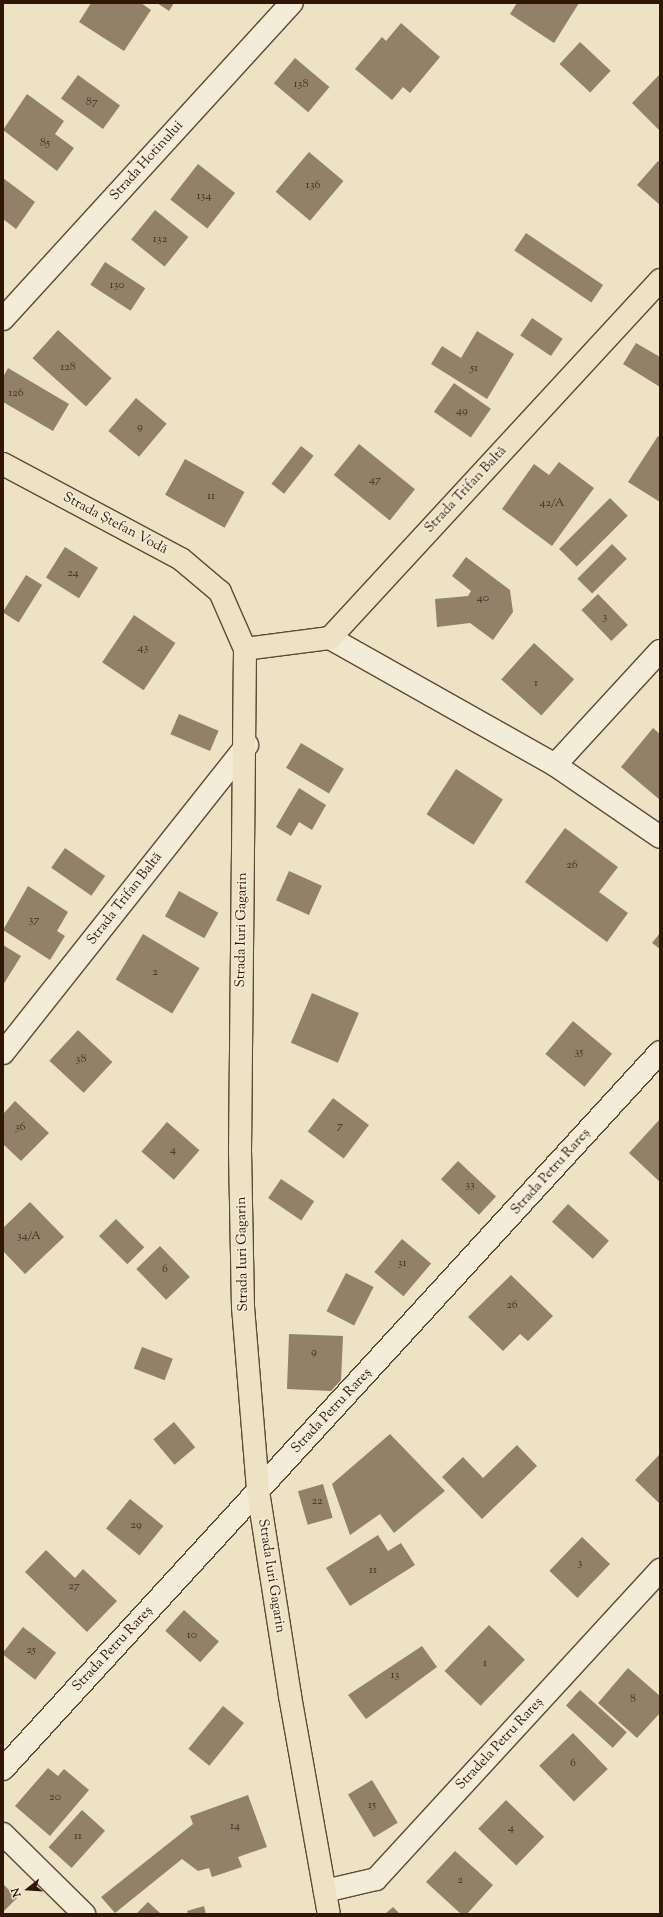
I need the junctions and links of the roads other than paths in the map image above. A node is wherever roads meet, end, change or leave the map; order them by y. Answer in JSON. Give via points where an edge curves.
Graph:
{"nodes":[{"id":1,"x":292,"y":3,"type":"edge"},
{"id":2,"x":660,"y":280,"type":"edge"},
{"id":3,"x":3,"y":319,"type":"edge"},
{"id":4,"x":3,"y":464,"type":"edge"},
{"id":5,"x":220,"y":592,"type":"joint"},
{"id":6,"x":330,"y":638,"type":"junction"},
{"id":7,"x":245,"y":649,"type":"junction"},
{"id":8,"x":660,"y":651,"type":"edge"},
{"id":9,"x":246,"y":745,"type":"junction"},
{"id":10,"x":555,"y":765,"type":"junction"},
{"id":11,"x":660,"y":837,"type":"edge"},
{"id":12,"x":660,"y":1052,"type":"edge"},
{"id":13,"x":3,"y":1053,"type":"edge"},
{"id":14,"x":258,"y":1491,"type":"junction"},
{"id":15,"x":660,"y":1570,"type":"edge"},
{"id":16,"x":3,"y":1769,"type":"edge"},
{"id":17,"x":3,"y":1834,"type":"edge"},
{"id":18,"x":325,"y":1891,"type":"junction"},
{"id":19,"x":84,"y":1914,"type":"edge"},
{"id":20,"x":329,"y":1914,"type":"edge"}],
"edges":[{"from":1,"to":3,"type":"street","name":"Strada Hotinului"},
{"from":2,"to":6,"type":"main road","name":"Strada Trifan Baltă"},
{"from":4,"to":5,"type":"main road","name":"Strada Ștefan Vodă","via":[[181,559]]},
{"from":5,"to":7,"type":"main road","name":"Strada Iuri Gagarin"},
{"from":6,"to":7,"type":"main road"},
{"from":6,"to":10,"type":"street"},
{"from":7,"to":9,"type":"main road","name":"Strada Iuri Gagarin"},
{"from":8,"to":10,"type":"street"},
{"from":9,"to":13,"type":"street","name":"Strada Trifan Baltă"},
{"from":9,"to":14,"type":"main road","name":"Strada Iuri Gagarin","via":[[240,1151],[243,1307]]},
{"from":10,"to":11,"type":"street"},
{"from":12,"to":14,"type":"street","name":"Strada Petru Rareș"},
{"from":14,"to":16,"type":"street","name":"Strada Petru Rareș"},
{"from":14,"to":18,"type":"main road","name":"Strada Iuri Gagarin","via":[[290,1696]]},
{"from":15,"to":18,"type":"street","name":"Stradela Petru Rareș","via":[[376,1879]]},
{"from":17,"to":19,"type":"street"},
{"from":18,"to":20,"type":"main road","name":"Strada Iuri Gagarin"}]}
